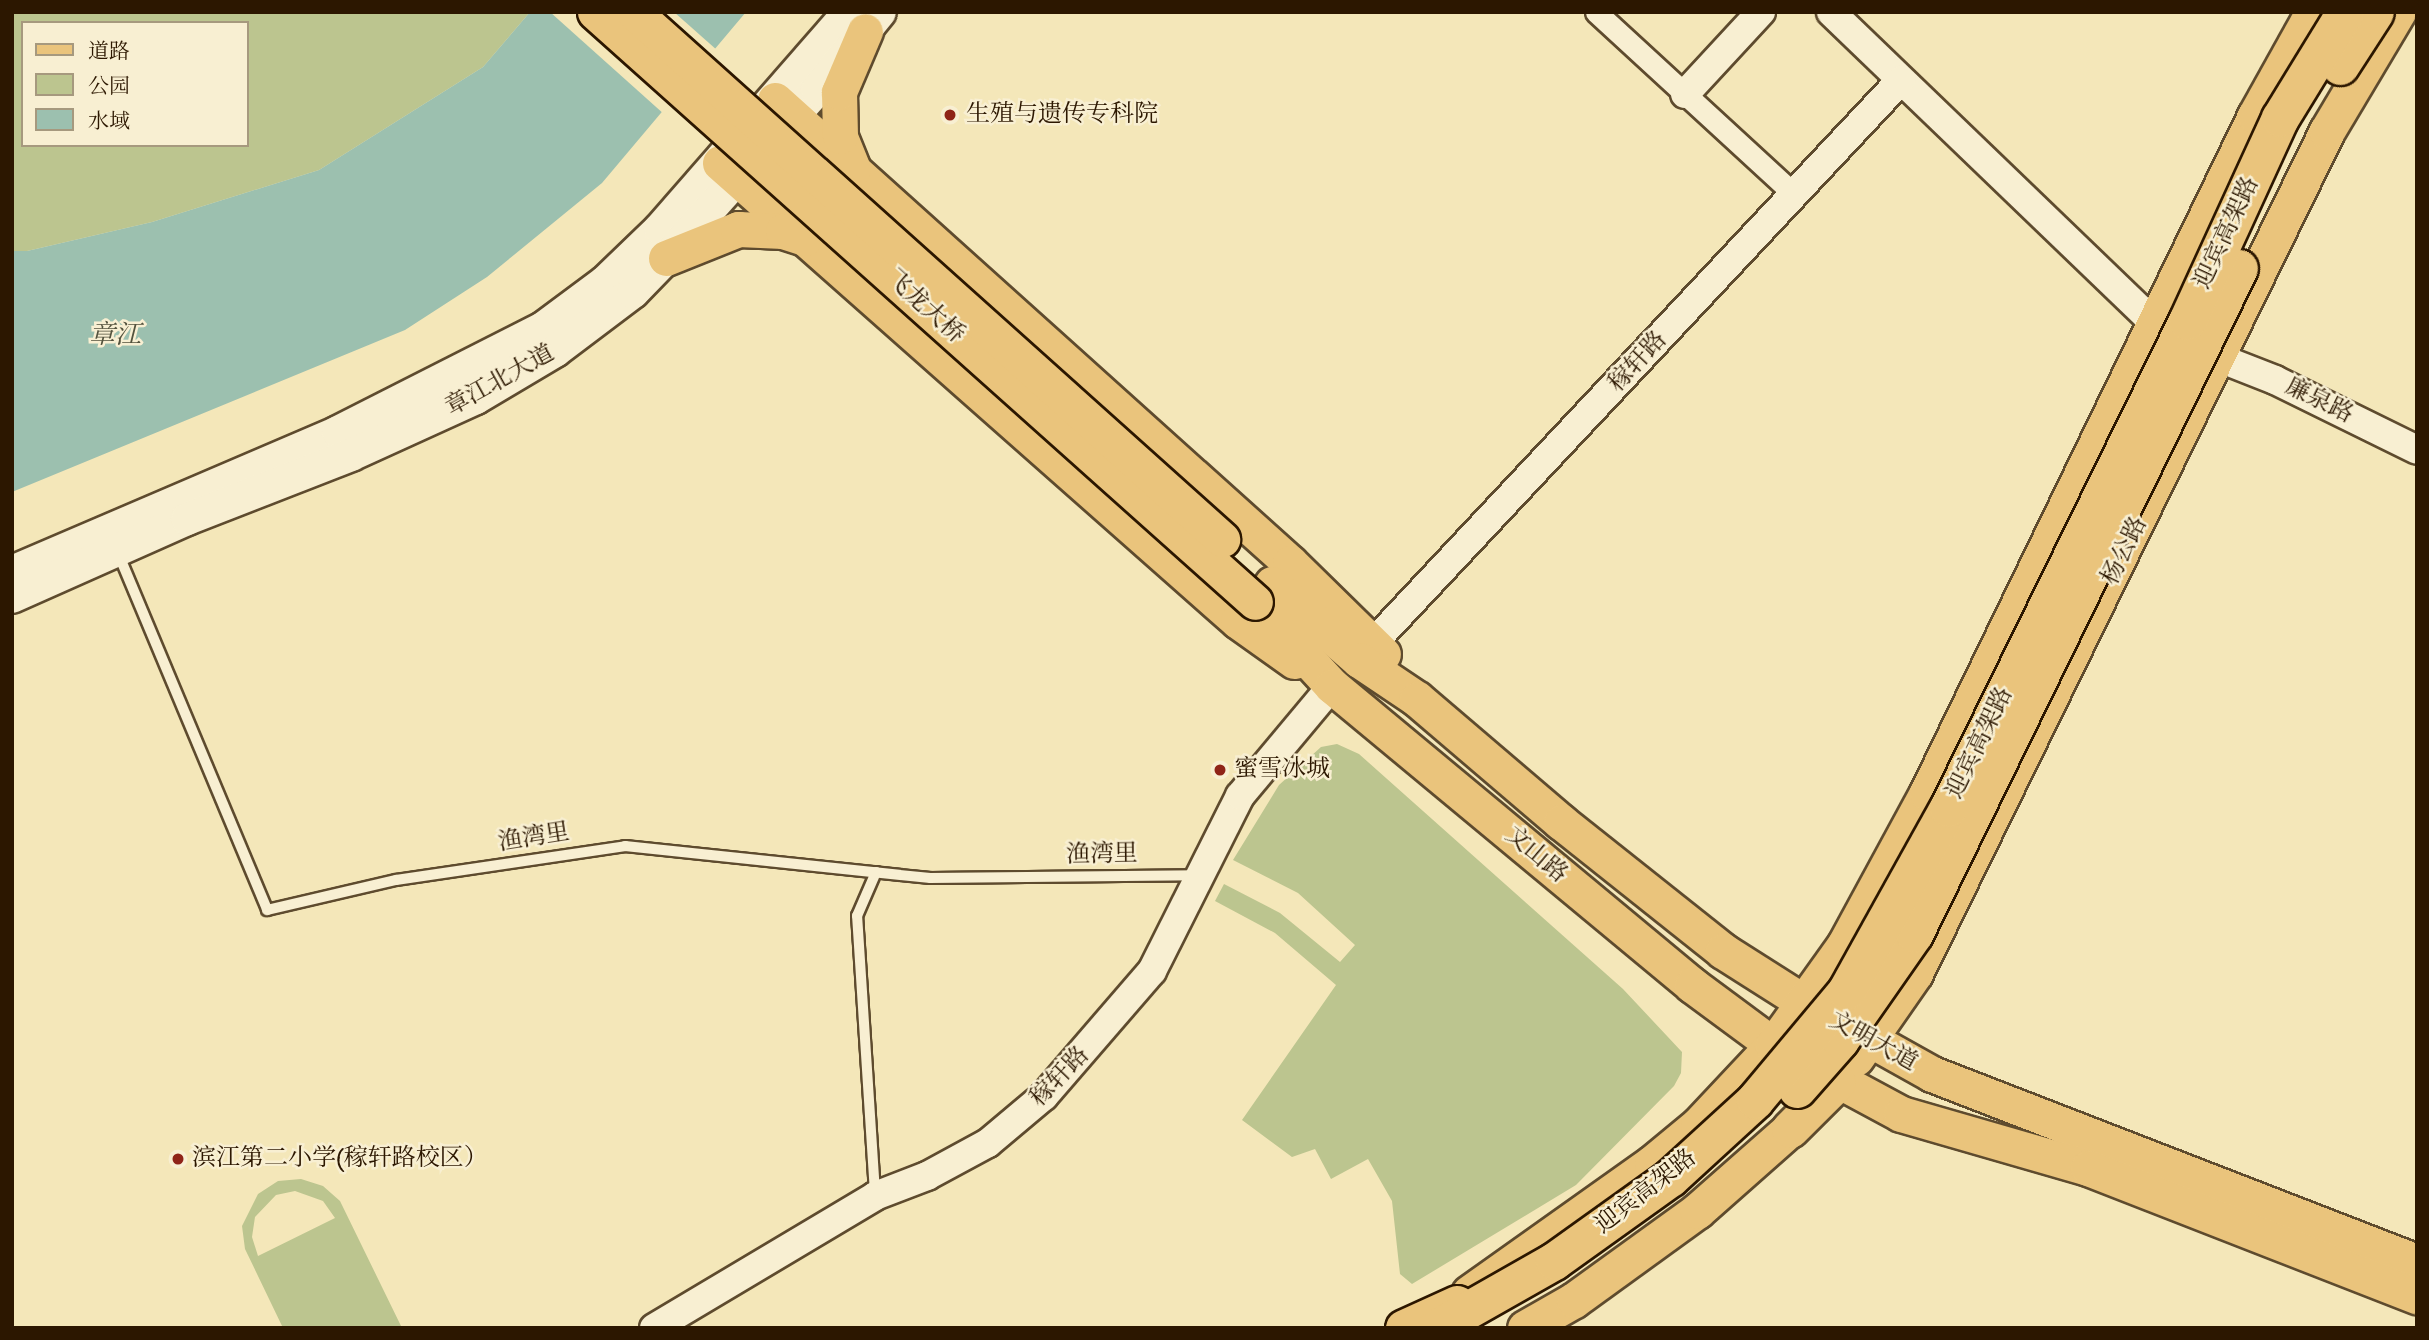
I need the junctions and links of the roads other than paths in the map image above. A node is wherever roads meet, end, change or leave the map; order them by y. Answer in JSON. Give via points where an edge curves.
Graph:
{"nodes":[{"id":1,"x":595,"y":12,"type":"edge"},
{"id":2,"x":634,"y":12,"type":"edge"},
{"id":3,"x":1596,"y":12,"type":"edge"},
{"id":4,"x":1761,"y":12,"type":"edge"},
{"id":5,"x":1831,"y":12,"type":"edge"},
{"id":6,"x":2313,"y":12,"type":"edge"},
{"id":7,"x":2345,"y":12,"type":"edge"},
{"id":8,"x":2375,"y":12,"type":"edge"},
{"id":9,"x":2399,"y":12,"type":"edge"},
{"id":10,"x":865,"y":18,"type":"edge"},
{"id":11,"x":1901,"y":80,"type":"junction"},
{"id":12,"x":1685,"y":94,"type":"junction"},
{"id":13,"x":784,"y":108,"type":"junction"},
{"id":14,"x":730,"y":171,"type":"junction"},
{"id":15,"x":855,"y":172,"type":"junction"},
{"id":16,"x":1795,"y":195,"type":"junction"},
{"id":17,"x":807,"y":239,"type":"junction"},
{"id":18,"x":666,"y":258,"type":"junction"},
{"id":19,"x":2154,"y":323,"type":"junction"},
{"id":20,"x":2219,"y":358,"type":"junction"},
{"id":21,"x":2417,"y":450,"type":"edge"},
{"id":22,"x":117,"y":550,"type":"junction"},
{"id":23,"x":12,"y":572,"type":"edge"},
{"id":24,"x":1264,"y":593,"type":"junction"},
{"id":25,"x":12,"y":597,"type":"edge"},
{"id":26,"x":1374,"y":642,"type":"junction"},
{"id":27,"x":1332,"y":686,"type":"junction"},
{"id":28,"x":1417,"y":699,"type":"junction"},
{"id":29,"x":876,"y":872,"type":"junction"},
{"id":30,"x":1200,"y":875,"type":"junction"},
{"id":31,"x":1805,"y":1003,"type":"junction"},
{"id":32,"x":1868,"y":1041,"type":"junction"},
{"id":33,"x":1773,"y":1045,"type":"junction"},
{"id":34,"x":1838,"y":1082,"type":"junction"},
{"id":35,"x":1790,"y":1129,"type":"joint"},
{"id":36,"x":875,"y":1196,"type":"junction"},
{"id":37,"x":1553,"y":1261,"type":"junction"},
{"id":38,"x":2417,"y":1262,"type":"edge"},
{"id":39,"x":2417,"y":1296,"type":"edge"},
{"id":40,"x":654,"y":1328,"type":"edge"},
{"id":41,"x":1404,"y":1328,"type":"edge"},
{"id":42,"x":1417,"y":1328,"type":"edge"},
{"id":43,"x":1436,"y":1328,"type":"edge"},
{"id":44,"x":1487,"y":1328,"type":"edge"},
{"id":45,"x":1525,"y":1328,"type":"edge"}],
"edges":[{"from":1,"to":24,"type":"main road","name":"飞龙大桥","bridge":true},
{"from":2,"to":24,"type":"main road","name":"飞龙大桥","bridge":true},
{"from":3,"to":12,"type":"street"},
{"from":4,"to":12,"type":"street"},
{"from":5,"to":11,"type":"street"},
{"from":6,"to":19,"type":"main road","via":[[2255,116]]},
{"from":7,"to":37,"type":"highway","name":"迎宾高架路","bridge":true,"via":[[2280,118],[2187,321],[1948,808],[1846,991],[1746,1109],[1670,1178]]},
{"from":8,"to":44,"type":"highway","name":"迎宾高架路","bridge":true,"via":[[2300,128],[2208,337],[1972,821],[1914,934],[1883,980],[1840,1040],[1771,1118],[1685,1197]]},
{"from":9,"to":20,"type":"main road","name":"杨公路","via":[[2327,131]]},
{"from":10,"to":13,"type":"main road","name":"章江北大道"},
{"from":10,"to":15,"type":"main road","via":[[838,106],[842,147]]},
{"from":11,"to":16,"type":"street","name":"稼轩路"},
{"from":11,"to":19,"type":"street"},
{"from":12,"to":16,"type":"street"},
{"from":13,"to":14,"type":"main road","name":"章江北大道"},
{"from":13,"to":15,"type":"main road"},
{"from":14,"to":17,"type":"main road"},
{"from":14,"to":18,"type":"main road","name":"章江北大道"},
{"from":14,"to":23,"type":"main road","name":"章江北大道","via":[[605,282],[513,346],[338,432]]},
{"from":15,"to":26,"type":"main road"},
{"from":16,"to":26,"type":"street","name":"稼轩路"},
{"from":17,"to":18,"type":"main road","via":[[783,231],[738,229]]},
{"from":17,"to":27,"type":"main road","via":[[1238,621]]},
{"from":18,"to":22,"type":"main road","name":"章江北大道","via":[[596,321],[476,398],[351,455]]},
{"from":19,"to":31,"type":"main road","via":[[1875,895]]},
{"from":20,"to":21,"type":"street","name":"廉泉路","via":[[2275,380]]},
{"from":20,"to":32,"type":"main road","name":"杨公路","via":[[1988,831],[1914,973]]},
{"from":22,"to":25,"type":"main road","name":"章江北大道"},
{"from":22,"to":29,"type":"lane","name":"渔湾里","via":[[267,909],[396,880],[625,846]]},
{"from":24,"to":27,"type":"main road","name":"文山路"},
{"from":24,"to":28,"type":"main road","name":"文山路"},
{"from":26,"to":28,"type":"main road"},
{"from":27,"to":30,"type":"street","name":"稼轩路","via":[[1240,796]]},
{"from":27,"to":33,"type":"main road","name":"文山路","via":[[1692,985]]},
{"from":28,"to":31,"type":"main road","name":"文山路","via":[[1560,822],[1723,951]]},
{"from":29,"to":30,"type":"lane","name":"渔湾里","via":[[930,878]]},
{"from":29,"to":36,"type":"lane","via":[[857,916]]},
{"from":30,"to":36,"type":"street","name":"稼轩路","via":[[1152,971],[1044,1096],[988,1143],[927,1176]]},
{"from":31,"to":32,"type":"main road","name":"文明大道"},
{"from":31,"to":33,"type":"main road","name":"文明大道"},
{"from":32,"to":34,"type":"main road","name":"杨公路"},
{"from":32,"to":38,"type":"main road","name":"文明大道","via":[[2017,1110]]},
{"from":33,"to":34,"type":"main road","name":"文山路"},
{"from":33,"to":42,"type":"main road","name":"文明大道","via":[[1698,1125],[1652,1163]]},
{"from":34,"to":35,"type":"highway"},
{"from":34,"to":39,"type":"main road","name":"文明大道","via":[[1901,1114],[2088,1168]]},
{"from":35,"to":45,"type":"main road","via":[[1697,1211],[1573,1300]]},
{"from":36,"to":40,"type":"street","name":"稼轩路"},
{"from":37,"to":41,"type":"highway","bridge":true},
{"from":37,"to":43,"type":"highway","name":"迎宾高架路","bridge":true}]}
